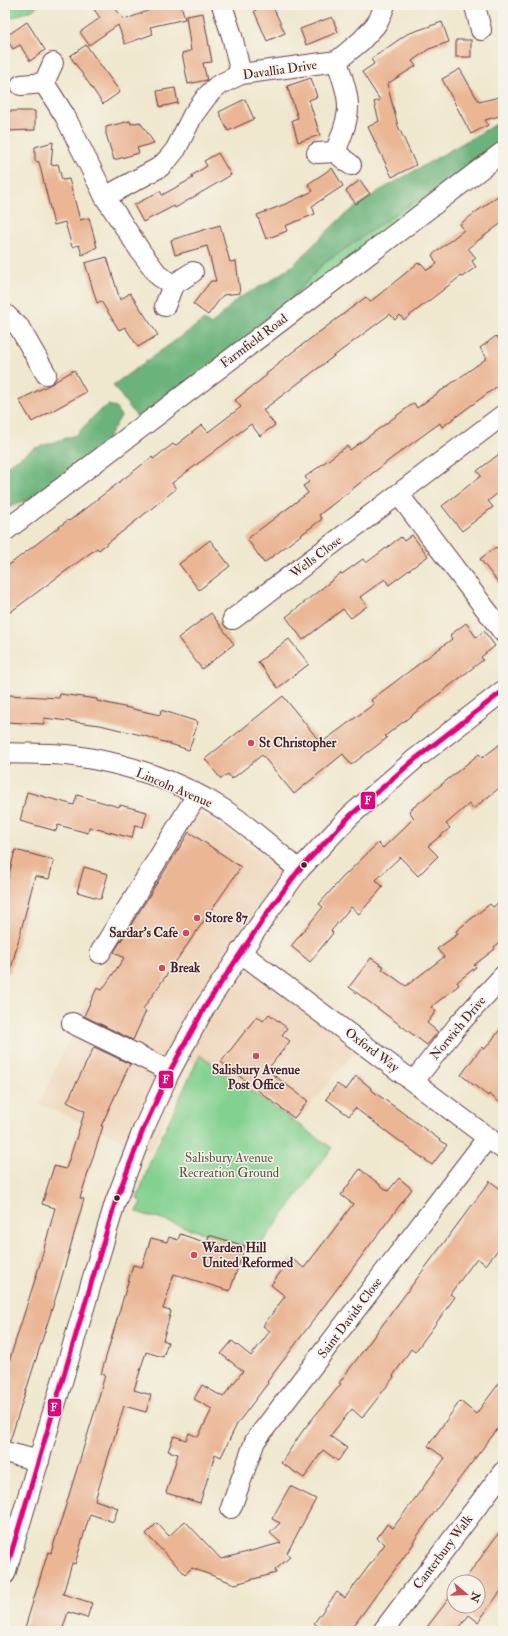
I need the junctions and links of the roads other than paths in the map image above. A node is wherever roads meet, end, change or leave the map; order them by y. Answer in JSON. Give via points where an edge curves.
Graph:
{"nodes":[{"id":1,"x":222,"y":5,"type":"edge"},
{"id":2,"x":385,"y":5,"type":"edge"},
{"id":3,"x":469,"y":5,"type":"edge"},
{"id":4,"x":481,"y":30,"type":"dead end"},
{"id":5,"x":337,"y":61,"type":"junction"},
{"id":6,"x":52,"y":63,"type":"dead end"},
{"id":7,"x":241,"y":74,"type":"junction"},
{"id":8,"x":44,"y":83,"type":"junction"},
{"id":9,"x":22,"y":85,"type":"dead end"},
{"id":10,"x":503,"y":152,"type":"edge"},
{"id":11,"x":351,"y":165,"type":"dead end"},
{"id":12,"x":105,"y":197,"type":"junction"},
{"id":13,"x":193,"y":272,"type":"dead end"},
{"id":14,"x":173,"y":285,"type":"junction"},
{"id":15,"x":165,"y":306,"type":"dead end"},
{"id":16,"x":5,"y":314,"type":"edge"},
{"id":17,"x":46,"y":374,"type":"dead end"},
{"id":18,"x":503,"y":415,"type":"edge"},
{"id":19,"x":399,"y":495,"type":"junction"},
{"id":20,"x":5,"y":531,"type":"edge"},
{"id":21,"x":233,"y":619,"type":"dead end"},
{"id":22,"x":503,"y":632,"type":"edge"},
{"id":23,"x":503,"y":691,"type":"edge"},
{"id":24,"x":5,"y":754,"type":"edge"},
{"id":25,"x":197,"y":795,"type":"junction"},
{"id":26,"x":299,"y":870,"type":"junction"},
{"id":27,"x":240,"y":952,"type":"junction"},
{"id":28,"x":100,"y":953,"type":"dead end"},
{"id":29,"x":503,"y":976,"type":"edge"},
{"id":30,"x":72,"y":1023,"type":"dead end"},
{"id":31,"x":170,"y":1071,"type":"junction"},
{"id":32,"x":414,"y":1081,"type":"junction"},
{"id":33,"x":495,"y":1143,"type":"edge"},
{"id":34,"x":5,"y":1452,"type":"edge"},
{"id":35,"x":39,"y":1461,"type":"junction"},
{"id":36,"x":503,"y":1472,"type":"edge"},
{"id":37,"x":231,"y":1508,"type":"dead end"},
{"id":38,"x":5,"y":1574,"type":"edge"},
{"id":39,"x":383,"y":1631,"type":"edge"}],
"edges":[{"from":1,"to":7,"type":"street"},
{"from":2,"to":5,"type":"street","via":[[374,27],[362,41]]},
{"from":3,"to":4,"type":"street"},
{"from":5,"to":7,"type":"street","name":"Davallia Drive"},
{"from":5,"to":11,"type":"street","via":[[349,108],[346,125],[326,153]]},
{"from":6,"to":8,"type":"street"},
{"from":7,"to":12,"type":"street","name":"Davallia Drive","via":[[228,79],[207,96],[193,115],[176,149],[160,167]]},
{"from":8,"to":9,"type":"street"},
{"from":8,"to":12,"type":"street","via":[[71,128]]},
{"from":10,"to":20,"type":"street","name":"Farmfield Road"},
{"from":12,"to":14,"type":"street","via":[[159,276]]},
{"from":13,"to":14,"type":"street"},
{"from":14,"to":15,"type":"street"},
{"from":16,"to":17,"type":"street","via":[[19,327]]},
{"from":18,"to":19,"type":"street","name":"Wells Close"},
{"from":19,"to":21,"type":"street","name":"Wells Close"},
{"from":19,"to":22,"type":"street"},
{"from":23,"to":26,"type":"street","via":[[414,760],[350,816]]},
{"from":24,"to":25,"type":"street","name":"Lincoln Avenue","via":[[75,756],[108,763],[162,779]]},
{"from":25,"to":26,"type":"street","name":"Lincoln Avenue","via":[[222,808],[248,827]]},
{"from":25,"to":28,"type":"street"},
{"from":26,"to":27,"type":"street"},
{"from":27,"to":31,"type":"street","via":[[205,1007]]},
{"from":27,"to":32,"type":"street","name":"Oxford Way"},
{"from":29,"to":32,"type":"street","name":"Norwich Drive","via":[[459,1024]]},
{"from":30,"to":31,"type":"street"},
{"from":31,"to":35,"type":"street","via":[[143,1130],[115,1203]]},
{"from":32,"to":33,"type":"street","name":"Oxford Way"},
{"from":33,"to":37,"type":"street","name":"Saint Davids Close","via":[[255,1441]]},
{"from":34,"to":35,"type":"street"},
{"from":35,"to":38,"type":"street"},
{"from":36,"to":39,"type":"street","name":"Canterbury Walk"}]}
